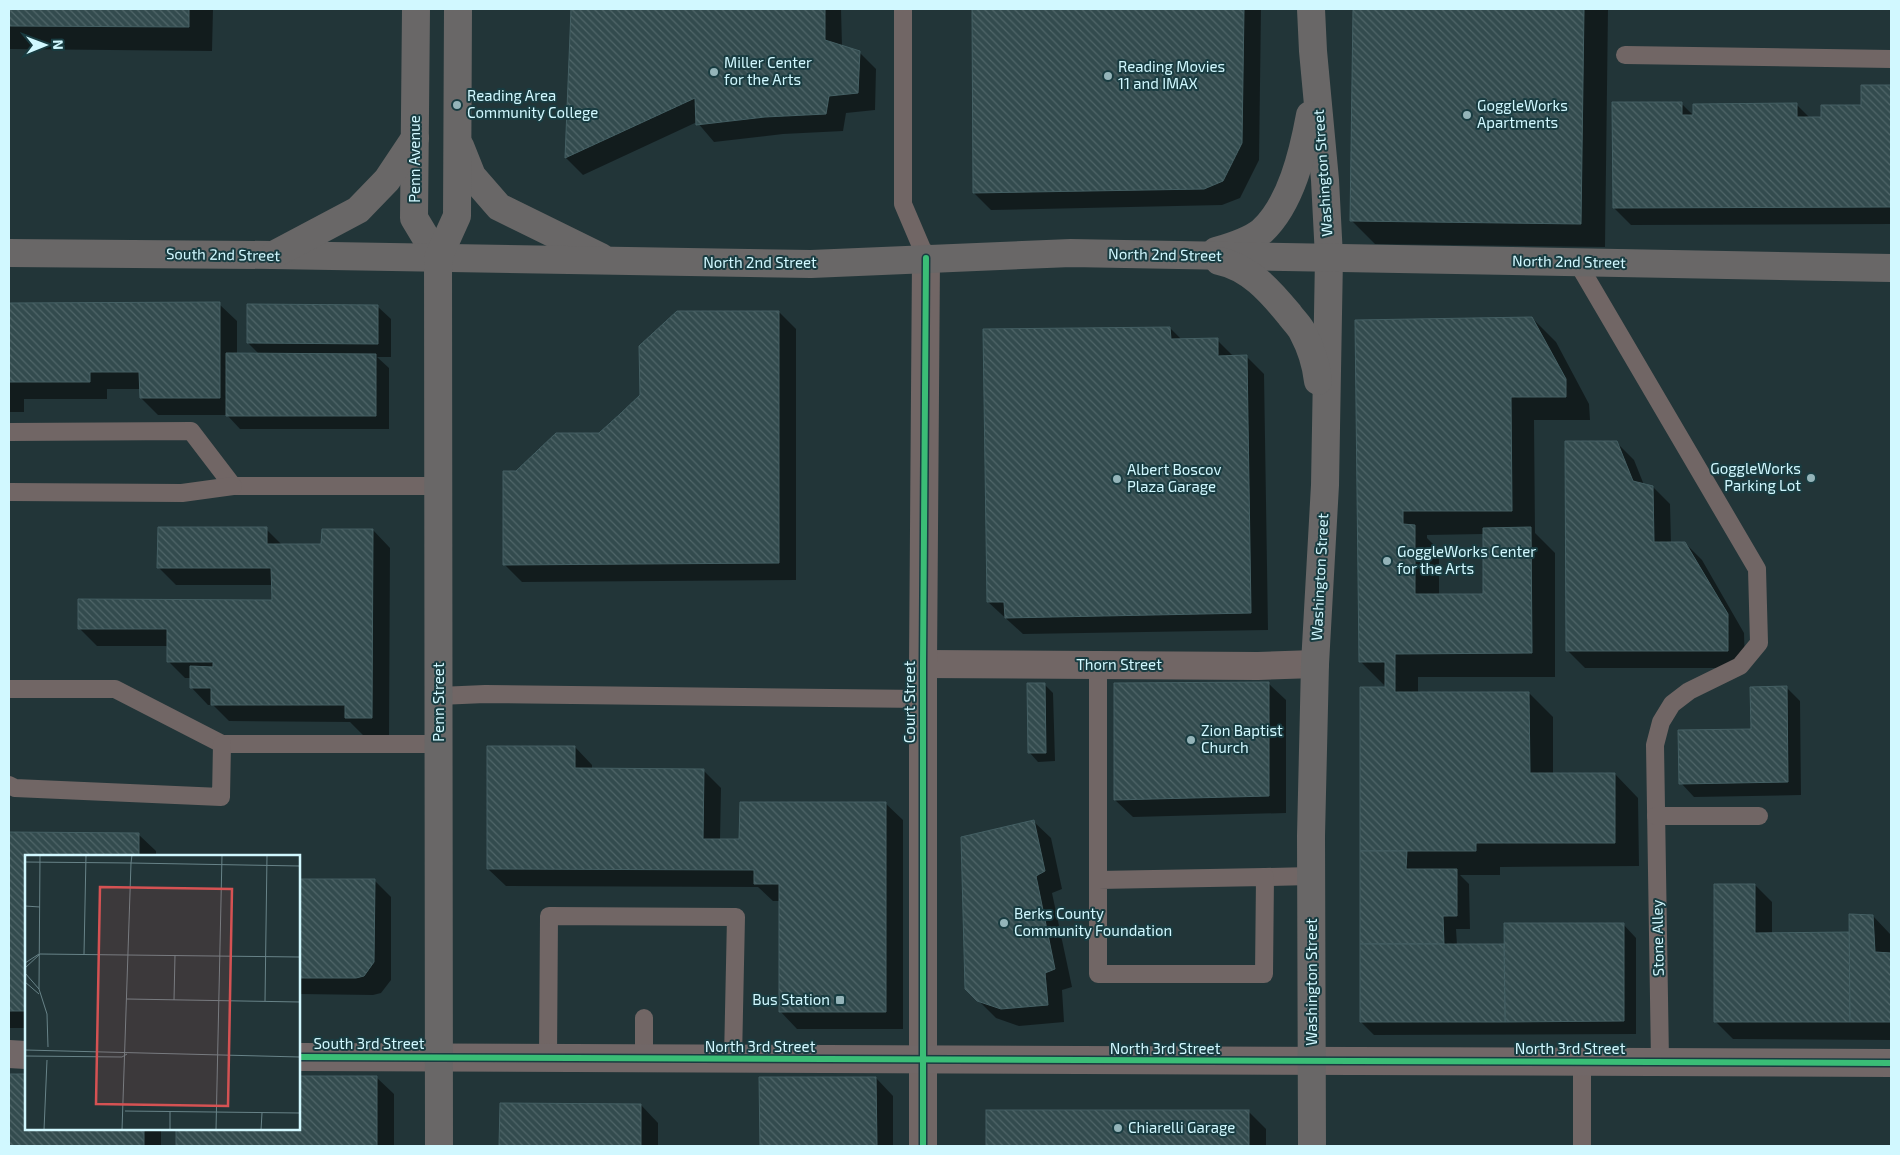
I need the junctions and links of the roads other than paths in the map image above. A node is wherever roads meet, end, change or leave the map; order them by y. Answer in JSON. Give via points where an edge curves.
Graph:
{"nodes":[{"id":1,"x":416,"y":9,"type":"edge"},
{"id":2,"x":458,"y":9,"type":"edge"},
{"id":3,"x":903,"y":9,"type":"edge"},
{"id":4,"x":1312,"y":9,"type":"edge"},
{"id":5,"x":1313,"y":51,"type":"junction"},
{"id":6,"x":1625,"y":55,"type":"dead end"},
{"id":7,"x":1891,"y":60,"type":"edge"},
{"id":8,"x":415,"y":138,"type":"junction"},
{"id":9,"x":457,"y":140,"type":"junction"},
{"id":10,"x":9,"y":253,"type":"edge"},
{"id":11,"x":272,"y":255,"type":"junction"},
{"id":12,"x":1195,"y":256,"type":"junction"},
{"id":13,"x":1329,"y":257,"type":"junction"},
{"id":14,"x":438,"y":258,"type":"junction"},
{"id":15,"x":926,"y":258,"type":"junction"},
{"id":16,"x":610,"y":261,"type":"junction"},
{"id":17,"x":1577,"y":262,"type":"junction"},
{"id":18,"x":1891,"y":268,"type":"edge"},
{"id":19,"x":9,"y":432,"type":"edge"},
{"id":20,"x":1326,"y":437,"type":"junction"},
{"id":21,"x":233,"y":486,"type":"junction"},
{"id":22,"x":438,"y":486,"type":"junction"},
{"id":23,"x":9,"y":492,"type":"edge"},
{"id":24,"x":923,"y":664,"type":"junction"},
{"id":25,"x":1098,"y":664,"type":"junction"},
{"id":26,"x":1315,"y":664,"type":"junction"},
{"id":27,"x":9,"y":688,"type":"edge"},
{"id":28,"x":439,"y":696,"type":"junction"},
{"id":29,"x":923,"y":699,"type":"junction"},
{"id":30,"x":222,"y":744,"type":"junction"},
{"id":31,"x":438,"y":744,"type":"junction"},
{"id":32,"x":9,"y":785,"type":"edge"},
{"id":33,"x":1656,"y":816,"type":"junction"},
{"id":34,"x":1759,"y":816,"type":"dead end"},
{"id":35,"x":1311,"y":876,"type":"junction"},
{"id":36,"x":1265,"y":877,"type":"junction"},
{"id":37,"x":1098,"y":880,"type":"junction"},
{"id":38,"x":644,"y":1018,"type":"dead end"},
{"id":39,"x":9,"y":1054,"type":"edge"},
{"id":40,"x":25,"y":1054,"type":"edge"},
{"id":41,"x":300,"y":1057,"type":"edge"},
{"id":42,"x":439,"y":1057,"type":"junction"},
{"id":43,"x":548,"y":1058,"type":"junction"},
{"id":44,"x":644,"y":1059,"type":"junction"},
{"id":45,"x":734,"y":1059,"type":"junction"},
{"id":46,"x":923,"y":1060,"type":"junction"},
{"id":47,"x":1660,"y":1061,"type":"junction"},
{"id":48,"x":1312,"y":1062,"type":"junction"},
{"id":49,"x":1582,"y":1063,"type":"junction"},
{"id":50,"x":1891,"y":1063,"type":"edge"},
{"id":51,"x":439,"y":1146,"type":"edge"},
{"id":52,"x":923,"y":1146,"type":"edge"},
{"id":53,"x":1312,"y":1146,"type":"edge"},
{"id":54,"x":1582,"y":1146,"type":"edge"}],
"edges":[{"from":1,"to":8,"type":"main road","name":"Penn Avenue"},
{"from":2,"to":9,"type":"main road"},
{"from":3,"to":15,"type":"lane","via":[[903,204]]},
{"from":4,"to":5,"type":"main road","name":"Washington Street"},
{"from":5,"to":12,"type":"main road","via":[[1310,114],[1304,151],[1279,207],[1261,231],[1232,247]]},
{"from":5,"to":13,"type":"main road","name":"Washington Street"},
{"from":6,"to":7,"type":"lane"},
{"from":8,"to":11,"type":"main road","via":[[387,180],[358,210]]},
{"from":8,"to":14,"type":"main road","name":"Penn Avenue","via":[[414,218]]},
{"from":9,"to":14,"type":"main road","via":[[457,216]]},
{"from":9,"to":16,"type":"main road","via":[[472,176],[499,207]]},
{"from":10,"to":11,"type":"main road","name":"South 2nd Street"},
{"from":11,"to":14,"type":"main road","name":"South 2nd Street"},
{"from":12,"to":13,"type":"main road","name":"North 2nd Street"},
{"from":12,"to":15,"type":"main road","name":"North 2nd Street","via":[[1071,253]]},
{"from":12,"to":20,"type":"main road","via":[[1227,263],[1253,276],[1276,298],[1302,331],[1316,365]]},
{"from":13,"to":17,"type":"main road","name":"North 2nd Street"},
{"from":13,"to":20,"type":"main road","name":"Washington Street"},
{"from":14,"to":16,"type":"main road","name":"North 2nd Street"},
{"from":14,"to":22,"type":"main road","name":"Penn Street"},
{"from":15,"to":16,"type":"main road","name":"North 2nd Street","via":[[812,264]]},
{"from":15,"to":24,"type":"street","name":"Court Street"},
{"from":17,"to":18,"type":"main road","name":"North 2nd Street"},
{"from":17,"to":33,"type":"lane","name":"Stone Alley","via":[[1757,569],[1759,643],[1740,666],[1690,691],[1672,704],[1661,722],[1655,745]]},
{"from":19,"to":21,"type":"lane","via":[[191,431]]},
{"from":20,"to":26,"type":"main road","name":"Washington Street"},
{"from":21,"to":22,"type":"lane"},
{"from":21,"to":23,"type":"lane","via":[[182,492]]},
{"from":22,"to":28,"type":"main road","name":"Penn Street"},
{"from":24,"to":25,"type":"street","name":"Thorn Street"},
{"from":24,"to":29,"type":"street","name":"Court Street"},
{"from":25,"to":26,"type":"street","name":"Thorn Street"},
{"from":25,"to":37,"type":"lane"},
{"from":26,"to":35,"type":"main road","name":"Washington Street"},
{"from":27,"to":30,"type":"lane","via":[[115,689]]},
{"from":28,"to":29,"type":"lane"},
{"from":28,"to":31,"type":"main road","name":"Penn Street"},
{"from":29,"to":46,"type":"street","name":"Court Street"},
{"from":30,"to":31,"type":"lane"},
{"from":30,"to":32,"type":"lane","via":[[221,797],[15,788]]},
{"from":31,"to":42,"type":"main road","name":"Penn Street"},
{"from":33,"to":34,"type":"lane"},
{"from":33,"to":47,"type":"lane","name":"Stone Alley"},
{"from":35,"to":36,"type":"lane"},
{"from":35,"to":48,"type":"main road","name":"Washington Street"},
{"from":36,"to":37,"type":"lane"},
{"from":36,"to":37,"type":"lane","via":[[1264,974],[1098,974]]},
{"from":38,"to":44,"type":"lane"},
{"from":39,"to":40,"type":"street"},
{"from":41,"to":42,"type":"street","name":"South 3rd Street"},
{"from":42,"to":43,"type":"street","name":"North 3rd Street"},
{"from":42,"to":51,"type":"main road","name":"Penn Street"},
{"from":43,"to":44,"type":"street","name":"North 3rd Street"},
{"from":43,"to":45,"type":"lane","via":[[549,916],[559,916],[736,917]]},
{"from":44,"to":45,"type":"street","name":"North 3rd Street"},
{"from":45,"to":46,"type":"street","name":"North 3rd Street"},
{"from":46,"to":48,"type":"street","name":"North 3rd Street"},
{"from":46,"to":52,"type":"street","name":"Court Street"},
{"from":47,"to":49,"type":"street","name":"North 3rd Street"},
{"from":47,"to":50,"type":"street","name":"North 3rd Street"},
{"from":48,"to":49,"type":"street","name":"North 3rd Street"},
{"from":48,"to":53,"type":"main road","name":"Washington Street"},
{"from":49,"to":54,"type":"lane"}]}
